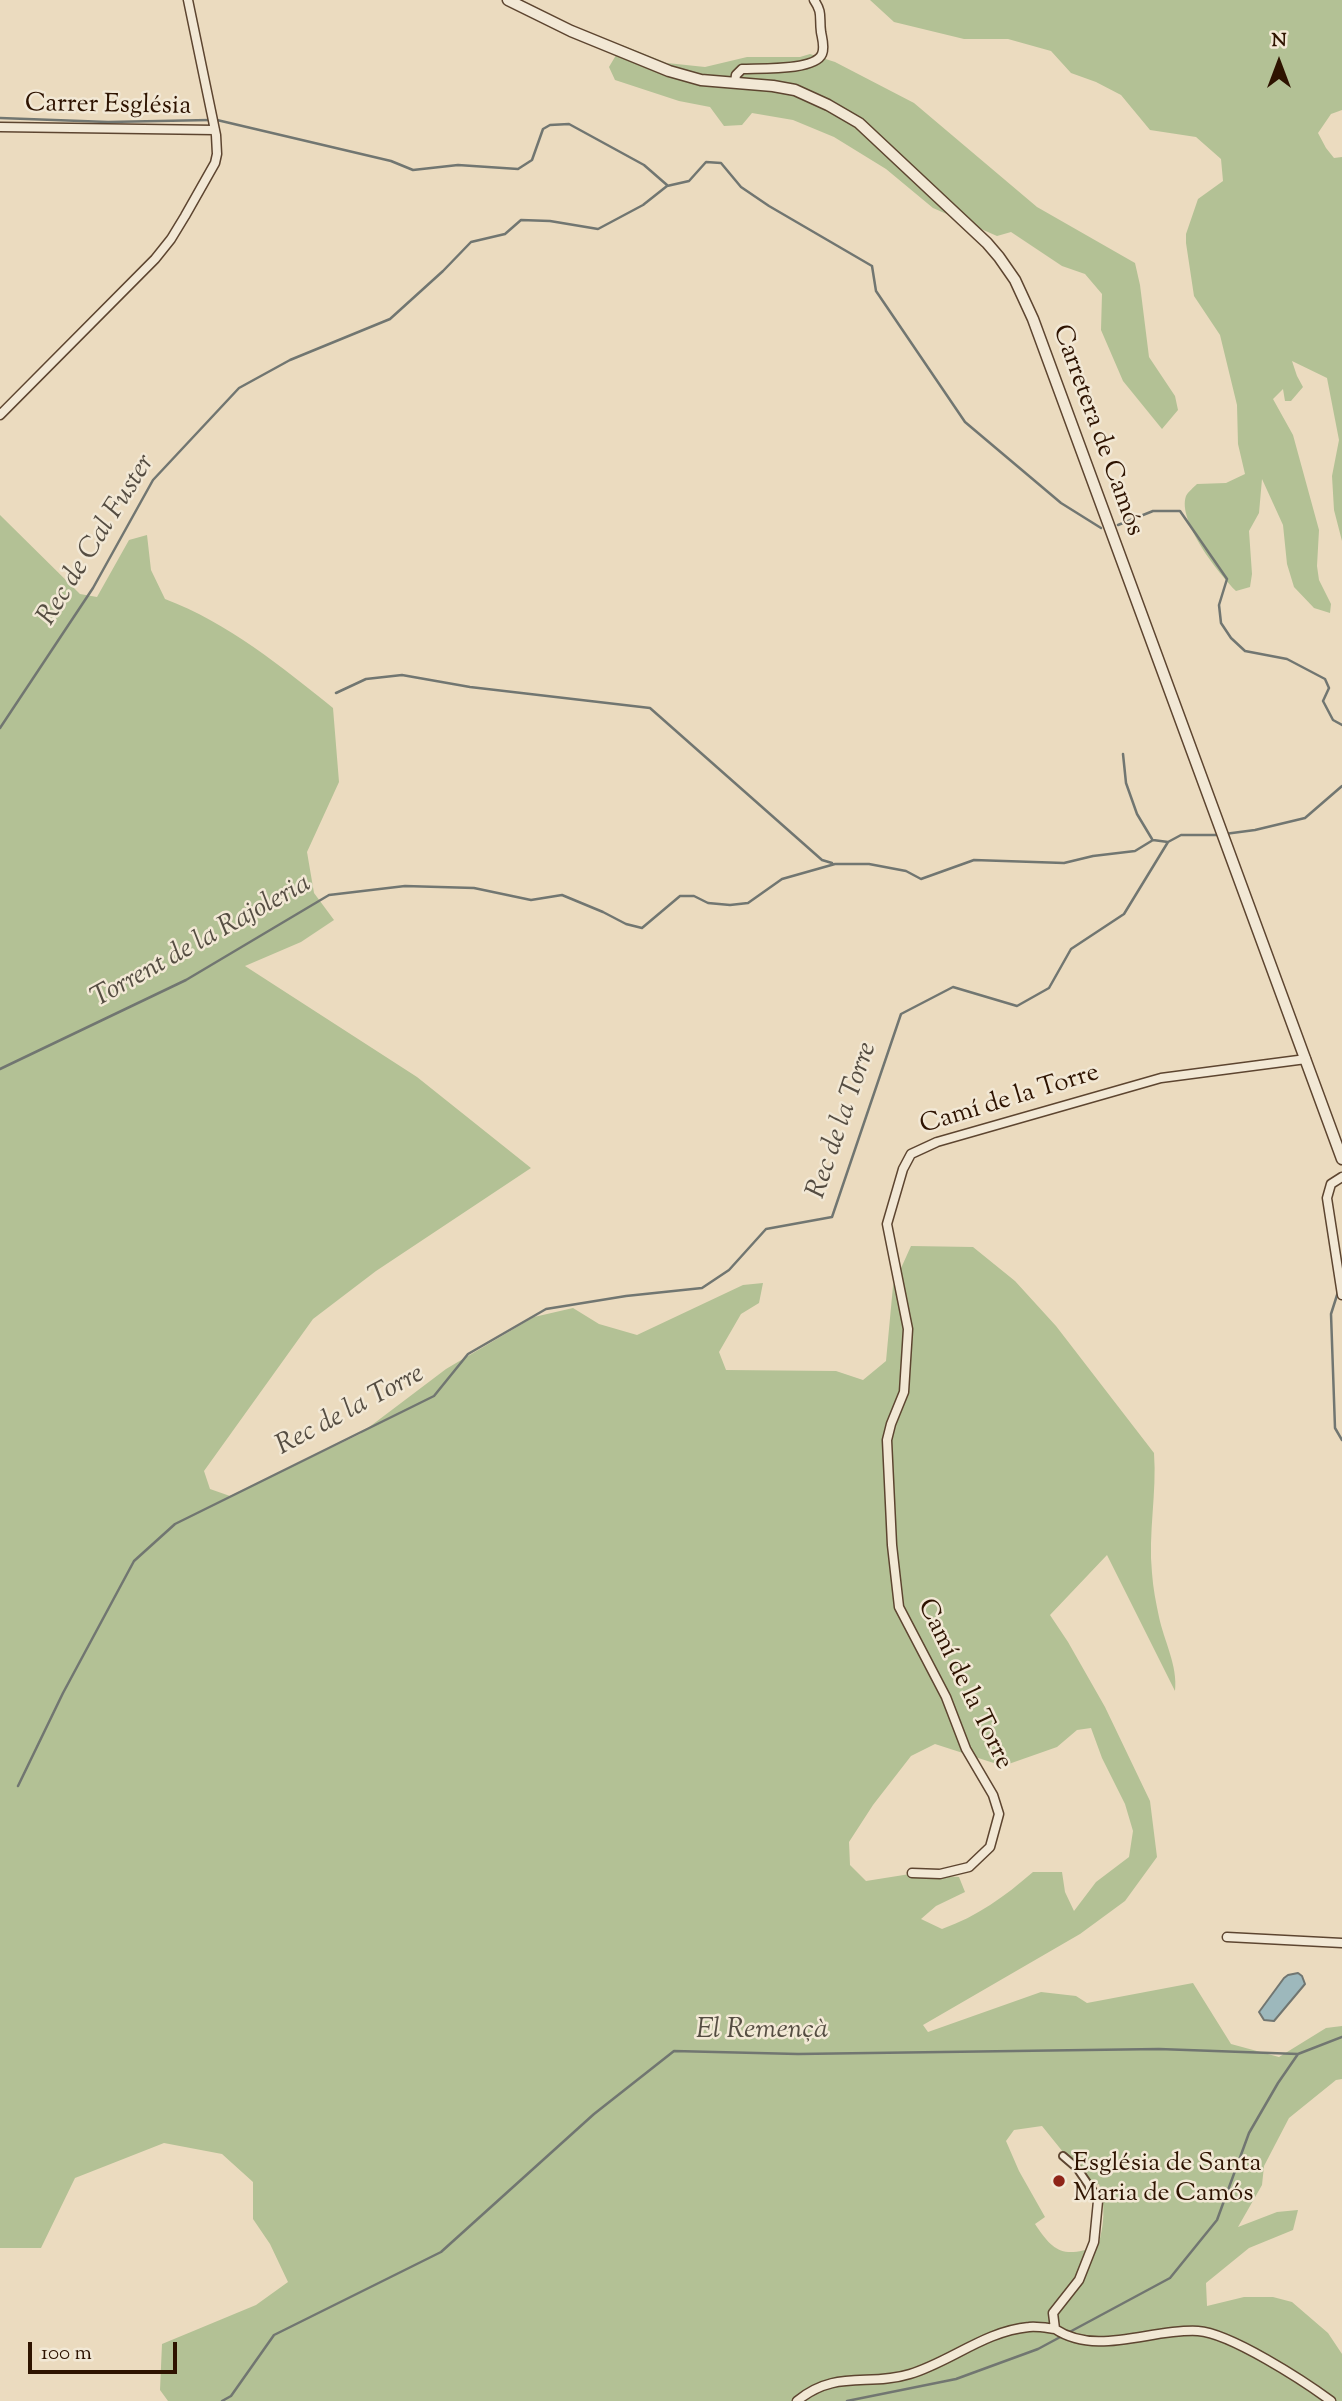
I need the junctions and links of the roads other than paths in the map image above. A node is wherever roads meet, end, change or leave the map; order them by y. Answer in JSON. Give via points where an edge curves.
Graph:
{"nodes":[{"id":1,"x":188,"y":0,"type":"edge"},
{"id":2,"x":508,"y":0,"type":"edge"},
{"id":3,"x":814,"y":0,"type":"edge"},
{"id":4,"x":735,"y":82,"type":"junction"},
{"id":5,"x":0,"y":127,"type":"edge"},
{"id":6,"x":215,"y":130,"type":"junction"},
{"id":7,"x":0,"y":415,"type":"edge"},
{"id":8,"x":1306,"y":1059,"type":"junction"},
{"id":9,"x":1342,"y":1159,"type":"edge"},
{"id":10,"x":1342,"y":1178,"type":"edge"},
{"id":11,"x":1342,"y":1295,"type":"edge"},
{"id":12,"x":912,"y":1873,"type":"dead end"},
{"id":13,"x":1227,"y":1937,"type":"dead end"},
{"id":14,"x":1342,"y":1943,"type":"edge"},
{"id":15,"x":1063,"y":2155,"type":"dead end"},
{"id":16,"x":1090,"y":2187,"type":"joint"},
{"id":17,"x":1055,"y":2329,"type":"junction"},
{"id":18,"x":797,"y":2401,"type":"edge"},
{"id":19,"x":1331,"y":2401,"type":"edge"}],
"edges":[{"from":1,"to":6,"type":"street"},
{"from":2,"to":4,"type":"street","name":"Carretera de Camós","via":[[669,71],[701,80]]},
{"from":3,"to":4,"type":"street","via":[[821,9],[823,43],[817,60],[742,69]]},
{"from":4,"to":8,"type":"street","name":"Carretera de Camós","via":[[795,90],[859,123],[987,243],[1006,267],[1033,319]]},
{"from":5,"to":6,"type":"street","name":"Carrer Església"},
{"from":6,"to":7,"type":"street","via":[[215,163],[171,239]]},
{"from":8,"to":9,"type":"street","name":"Carretera de Camós"},
{"from":8,"to":12,"type":"street","name":"Camí de la Torre","via":[[1161,1078],[937,1142],[911,1154],[903,1169],[887,1224],[908,1329],[904,1392],[887,1440],[899,1607],[999,1814],[990,1847],[969,1867],[940,1874]]},
{"from":10,"to":11,"type":"street","via":[[1331,1184],[1327,1198]]},
{"from":13,"to":14,"type":"street"},
{"from":15,"to":16,"type":"street"},
{"from":16,"to":17,"type":"street","via":[[1098,2201],[1094,2242],[1079,2280],[1053,2313]]},
{"from":17,"to":18,"type":"street","via":[[1030,2326],[1002,2332],[907,2375],[831,2382]]},
{"from":17,"to":19,"type":"street","via":[[1073,2339],[1096,2341],[1197,2331],[1221,2335]]}]}
